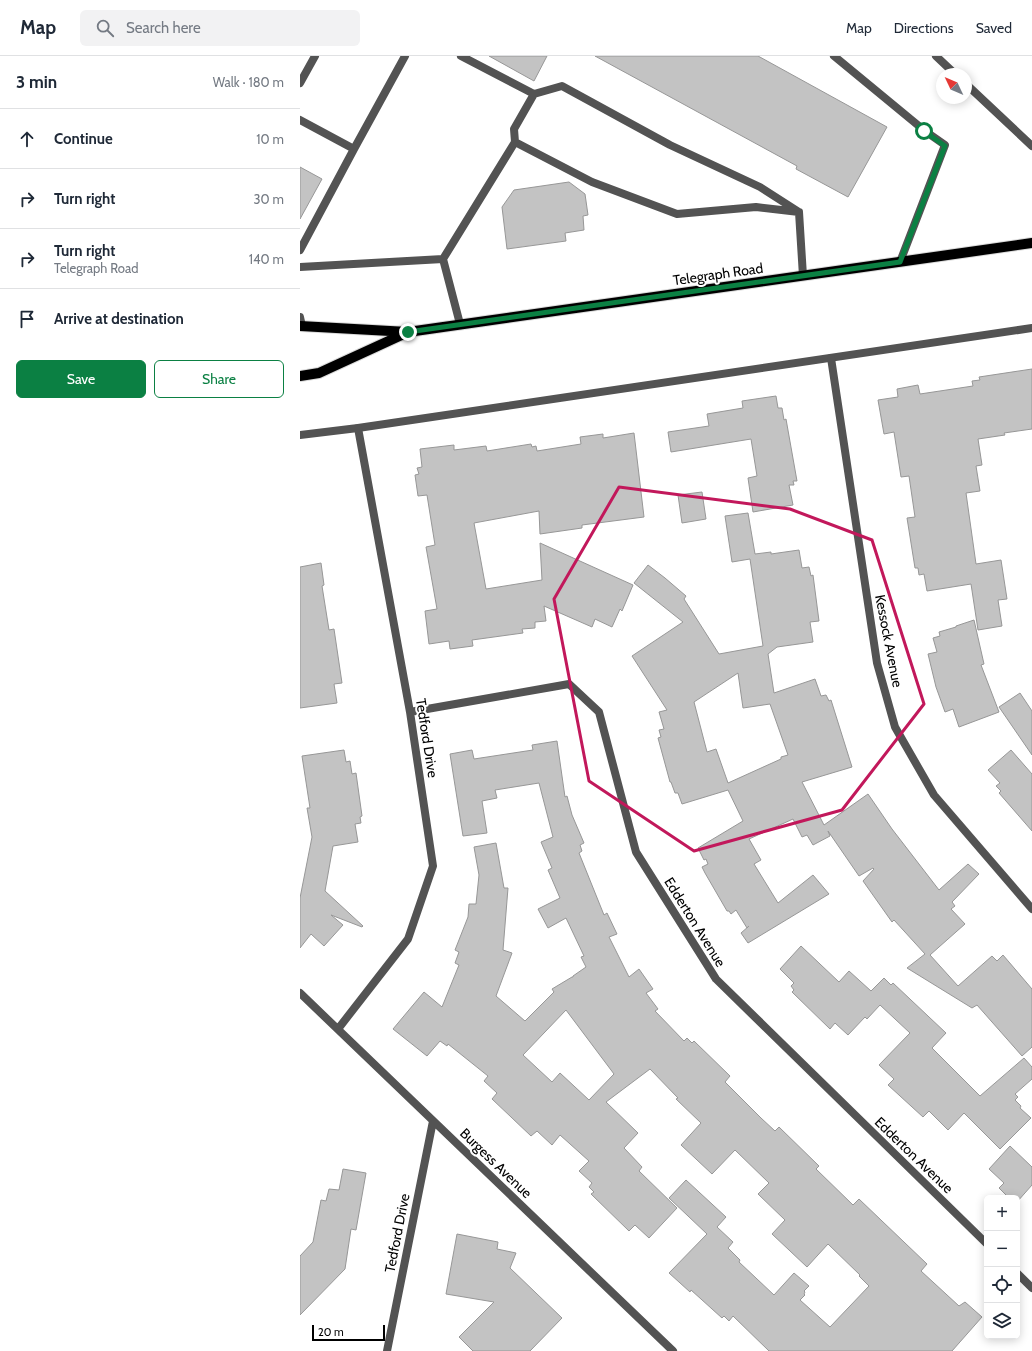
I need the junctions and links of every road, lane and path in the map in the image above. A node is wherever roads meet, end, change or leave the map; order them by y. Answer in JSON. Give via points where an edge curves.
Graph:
{"nodes":[{"id":1,"x":315,"y":56,"type":"edge"},
{"id":2,"x":405,"y":56,"type":"edge"},
{"id":3,"x":461,"y":56,"type":"edge"},
{"id":4,"x":834,"y":56,"type":"edge"},
{"id":5,"x":936,"y":56,"type":"edge"},
{"id":6,"x":949,"y":68,"type":"edge"},
{"id":7,"x":300,"y":83,"type":"edge"},
{"id":8,"x":972,"y":90,"type":"edge"},
{"id":9,"x":534,"y":94,"type":"junction"},
{"id":10,"x":300,"y":120,"type":"edge"},
{"id":11,"x":515,"y":142,"type":"junction"},
{"id":12,"x":1032,"y":146,"type":"edge"},
{"id":13,"x":354,"y":149,"type":"junction"},
{"id":14,"x":799,"y":212,"type":"junction"},
{"id":15,"x":1032,"y":244,"type":"edge"},
{"id":16,"x":300,"y":250,"type":"edge"},
{"id":17,"x":443,"y":259,"type":"junction"},
{"id":18,"x":900,"y":262,"type":"junction"},
{"id":19,"x":300,"y":267,"type":"edge"},
{"id":20,"x":803,"y":276,"type":"junction"},
{"id":21,"x":301,"y":323,"type":"edge"},
{"id":22,"x":460,"y":324,"type":"junction"},
{"id":23,"x":1032,"y":328,"type":"edge"},
{"id":24,"x":408,"y":332,"type":"junction"},
{"id":25,"x":831,"y":358,"type":"junction"},
{"id":26,"x":300,"y":376,"type":"edge"},
{"id":27,"x":358,"y":428,"type":"junction"},
{"id":28,"x":300,"y":435,"type":"edge"},
{"id":29,"x":410,"y":712,"type":"junction"},
{"id":30,"x":1032,"y":909,"type":"edge"},
{"id":31,"x":300,"y":993,"type":"edge"},
{"id":32,"x":338,"y":1029,"type":"junction"},
{"id":33,"x":433,"y":1121,"type":"junction"},
{"id":34,"x":984,"y":1241,"type":"edge"},
{"id":35,"x":1020,"y":1276,"type":"edge"},
{"id":36,"x":1032,"y":1288,"type":"edge"},
{"id":37,"x":387,"y":1351,"type":"edge"},
{"id":38,"x":673,"y":1351,"type":"edge"}],
"edges":[{"from":1,"to":7,"type":"street"},
{"from":2,"to":13,"type":"street"},
{"from":3,"to":9,"type":"street"},
{"from":4,"to":18,"type":"street","via":[[945,146]]},
{"from":5,"to":6,"type":"street"},
{"from":8,"to":12,"type":"street"},
{"from":9,"to":11,"type":"street","via":[[514,129]]},
{"from":9,"to":14,"type":"street","via":[[562,86],[670,145],[760,187]]},
{"from":10,"to":13,"type":"street"},
{"from":11,"to":14,"type":"street","via":[[592,182],[677,214],[756,207]]},
{"from":11,"to":17,"type":"street"},
{"from":13,"to":16,"type":"street"},
{"from":14,"to":20,"type":"street"},
{"from":15,"to":18,"type":"main road","name":"Telegraph Road"},
{"from":17,"to":19,"type":"street"},
{"from":17,"to":22,"type":"street"},
{"from":18,"to":20,"type":"main road","name":"Telegraph Road"},
{"from":20,"to":22,"type":"main road","name":"Telegraph Road"},
{"from":21,"to":24,"type":"main road","name":"Telegraph Road"},
{"from":22,"to":24,"type":"main road","name":"Telegraph Road"},
{"from":23,"to":25,"type":"street"},
{"from":24,"to":26,"type":"main road","name":"Telegraph Road","via":[[319,373]]},
{"from":25,"to":27,"type":"street"},
{"from":25,"to":30,"type":"street","name":"Kessock Avenue","via":[[877,663],[895,727],[934,795]]},
{"from":27,"to":28,"type":"street"},
{"from":27,"to":29,"type":"street","name":"Tedford Drive"},
{"from":29,"to":32,"type":"street","name":"Tedford Drive","via":[[433,866],[408,939]]},
{"from":29,"to":34,"type":"street","name":"Edderton Avenue","via":[[569,684],[599,712],[636,852],[716,979]]},
{"from":31,"to":32,"type":"street","name":"Burgess Avenue"},
{"from":32,"to":33,"type":"street","name":"Burgess Avenue"},
{"from":33,"to":37,"type":"street","name":"Tedford Drive"},
{"from":33,"to":38,"type":"street","name":"Burgess Avenue"},
{"from":35,"to":36,"type":"street"}]}
